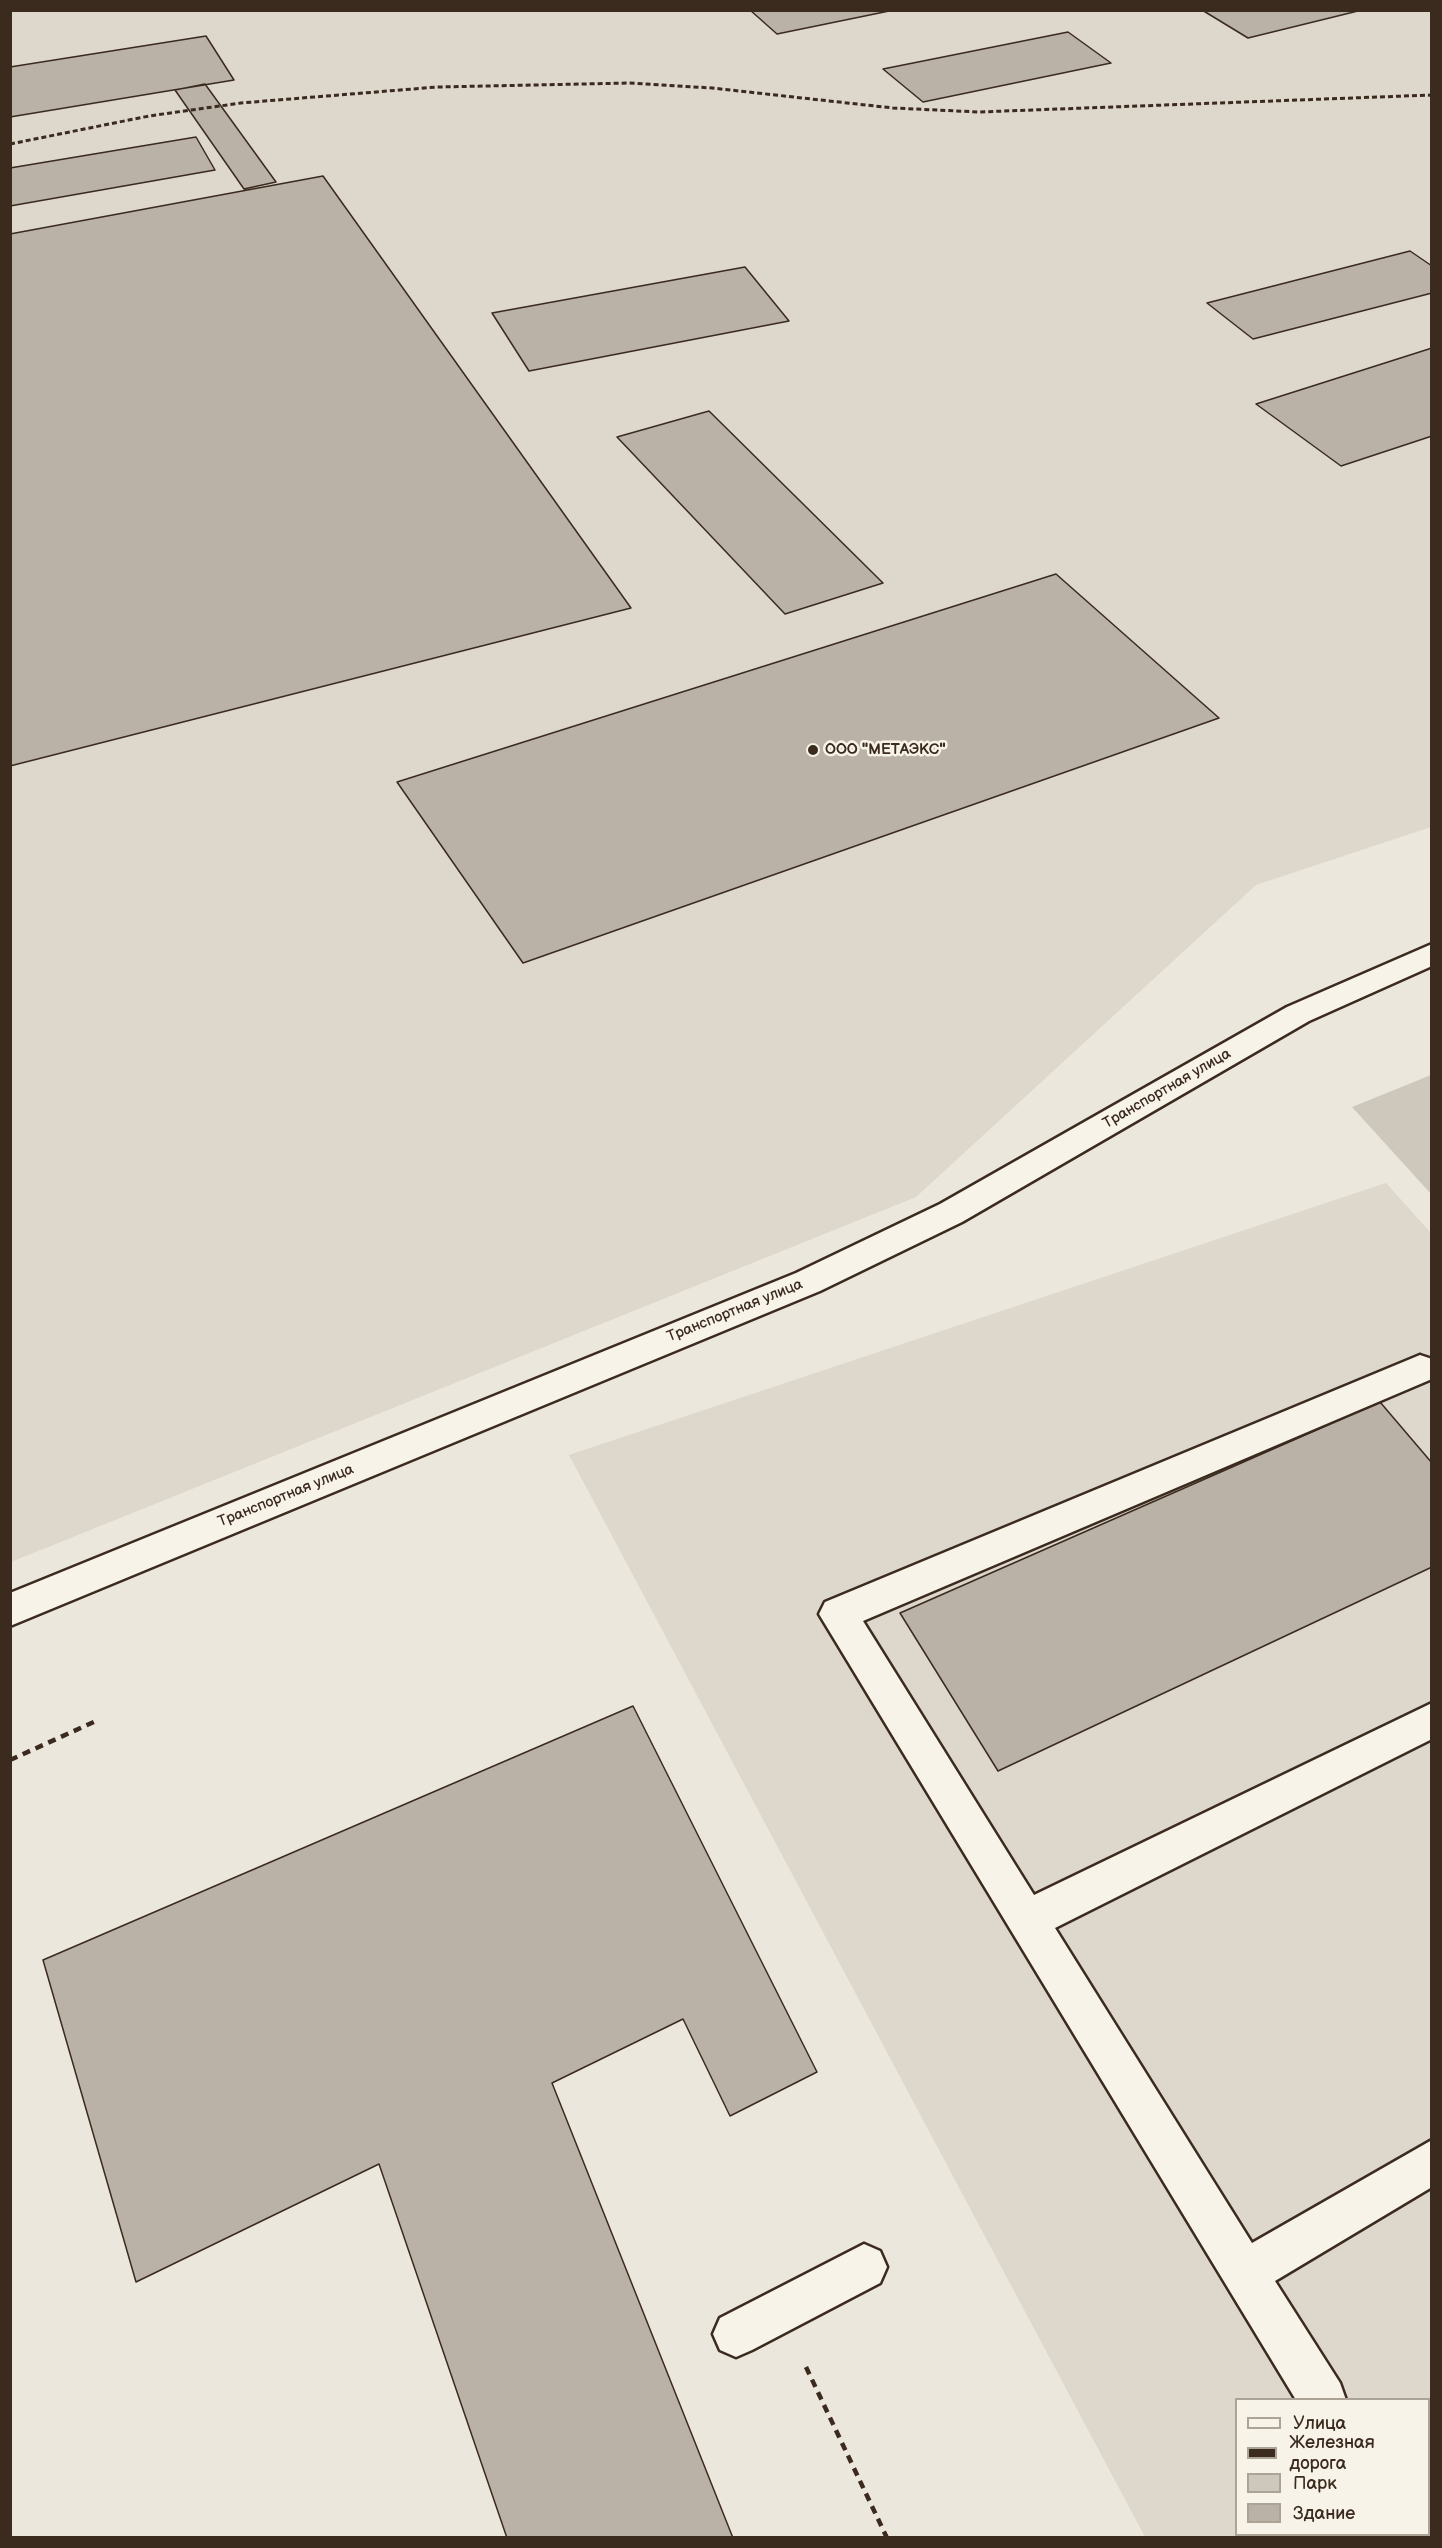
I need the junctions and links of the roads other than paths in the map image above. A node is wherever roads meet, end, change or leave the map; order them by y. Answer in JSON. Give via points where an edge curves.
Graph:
{"nodes":[{"id":1,"x":1431,"y":954,"type":"edge"},
{"id":2,"x":1420,"y":1369,"type":"dead end"},
{"id":3,"x":10,"y":1610,"type":"edge"},
{"id":4,"x":1431,"y":1719,"type":"edge"},
{"id":5,"x":1027,"y":1920,"type":"junction"},
{"id":6,"x":1431,"y":2162,"type":"edge"},
{"id":7,"x":864,"y":2267,"type":"dead end"},
{"id":8,"x":1245,"y":2273,"type":"junction"},
{"id":9,"x":736,"y":2334,"type":"dead end"},
{"id":10,"x":1322,"y":2398,"type":"edge"}],
"edges":[{"from":1,"to":3,"type":"street","name":"Транспортная улица","via":[[1298,1014],[951,1213],[808,1282]]},
{"from":2,"to":5,"type":"street","via":[[838,1614]]},
{"from":4,"to":5,"type":"street"},
{"from":5,"to":8,"type":"street"},
{"from":6,"to":8,"type":"street"},
{"from":7,"to":9,"type":"street"},
{"from":8,"to":10,"type":"street"}]}
